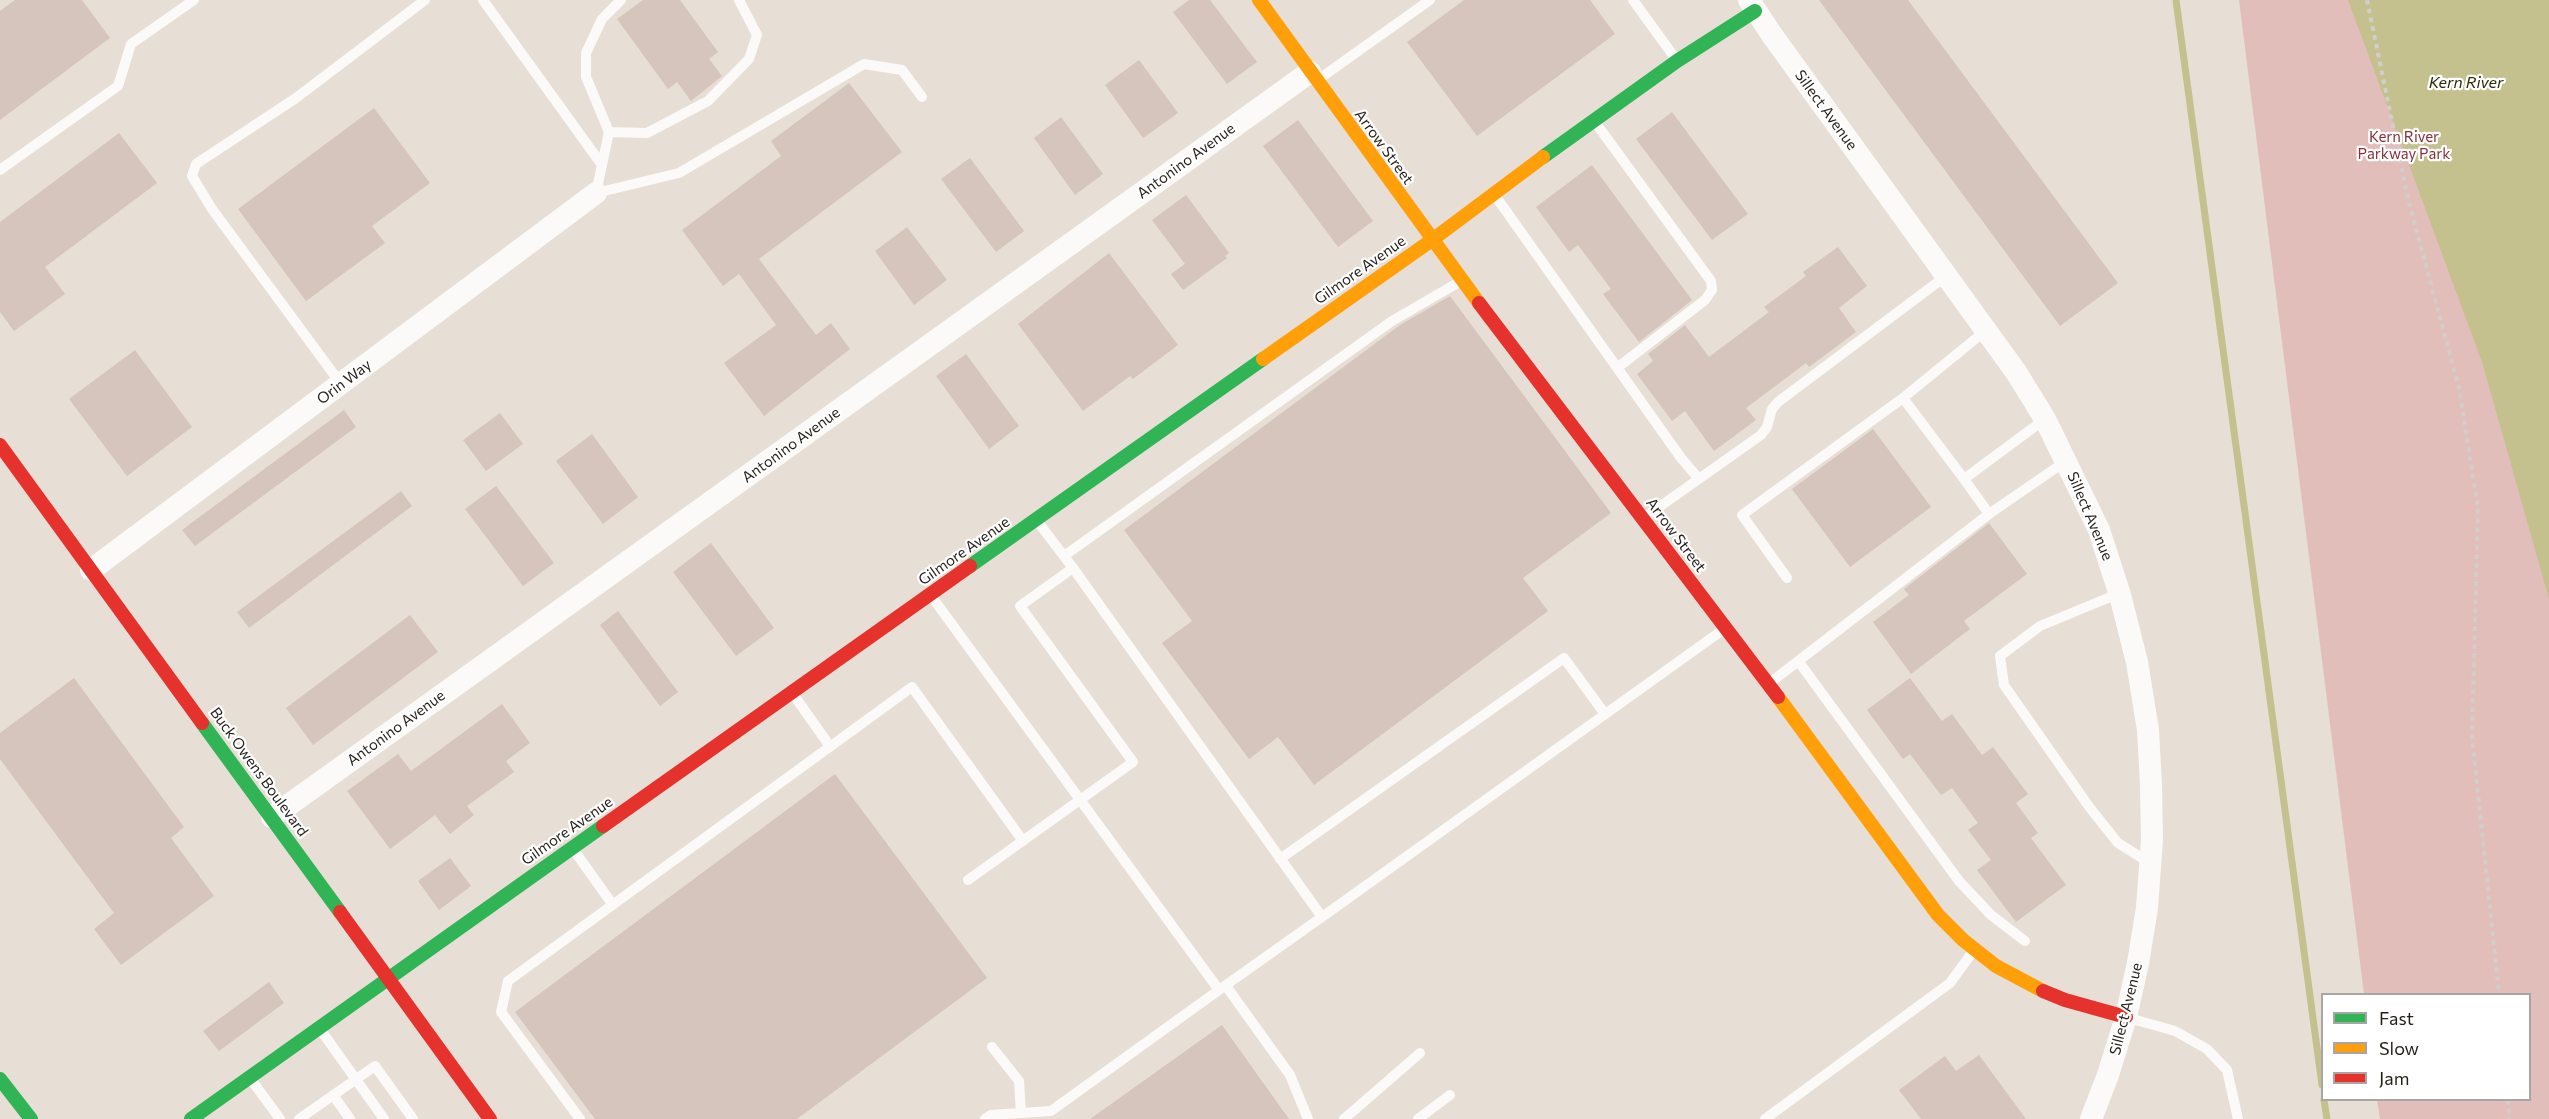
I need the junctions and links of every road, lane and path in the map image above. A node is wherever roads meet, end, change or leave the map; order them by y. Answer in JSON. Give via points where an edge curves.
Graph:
{"nodes":[{"id":1,"x":194,"y":0,"type":"edge"},
{"id":2,"x":425,"y":0,"type":"edge"},
{"id":3,"x":483,"y":0,"type":"edge"},
{"id":4,"x":621,"y":0,"type":"edge"},
{"id":5,"x":739,"y":0,"type":"edge"},
{"id":6,"x":1259,"y":0,"type":"edge"},
{"id":7,"x":1430,"y":0,"type":"edge"},
{"id":8,"x":1633,"y":0,"type":"edge"},
{"id":9,"x":2367,"y":0,"type":"edge"},
{"id":10,"x":1752,"y":5,"type":"edge"},
{"id":11,"x":1677,"y":61,"type":"junction"},
{"id":12,"x":1313,"y":76,"type":"junction"},
{"id":13,"x":922,"y":97,"type":"dead end"},
{"id":14,"x":1594,"y":121,"type":"junction"},
{"id":15,"x":609,"y":132,"type":"junction"},
{"id":16,"x":602,"y":165,"type":"junction"},
{"id":17,"x":0,"y":170,"type":"edge"},
{"id":18,"x":596,"y":193,"type":"junction"},
{"id":19,"x":1493,"y":193,"type":"junction"},
{"id":20,"x":1432,"y":240,"type":"junction"},
{"id":21,"x":1946,"y":276,"type":"junction"},
{"id":22,"x":1462,"y":280,"type":"junction"},
{"id":23,"x":1985,"y":331,"type":"junction"},
{"id":24,"x":1617,"y":368,"type":"junction"},
{"id":25,"x":341,"y":384,"type":"junction"},
{"id":26,"x":1903,"y":398,"type":"junction"},
{"id":27,"x":2045,"y":419,"type":"junction"},
{"id":28,"x":0,"y":445,"type":"edge"},
{"id":29,"x":2066,"y":461,"type":"junction"},
{"id":30,"x":1699,"y":479,"type":"junction"},
{"id":31,"x":1964,"y":479,"type":"junction"},
{"id":32,"x":1989,"y":514,"type":"junction"},
{"id":33,"x":1037,"y":519,"type":"junction"},
{"id":34,"x":1643,"y":519,"type":"junction"},
{"id":35,"x":1064,"y":556,"type":"junction"},
{"id":36,"x":1073,"y":568,"type":"junction"},
{"id":37,"x":91,"y":570,"type":"junction"},
{"id":38,"x":1787,"y":578,"type":"dead end"},
{"id":39,"x":2120,"y":592,"type":"junction"},
{"id":40,"x":930,"y":595,"type":"junction"},
{"id":41,"x":1725,"y":628,"type":"junction"},
{"id":42,"x":1799,"y":662,"type":"junction"},
{"id":43,"x":1768,"y":685,"type":"junction"},
{"id":44,"x":792,"y":692,"type":"junction"},
{"id":45,"x":1605,"y":714,"type":"junction"},
{"id":46,"x":829,"y":746,"type":"junction"},
{"id":47,"x":1080,"y":800,"type":"junction"},
{"id":48,"x":273,"y":817,"type":"junction"},
{"id":49,"x":1023,"y":841,"type":"junction"},
{"id":50,"x":572,"y":848,"type":"junction"},
{"id":51,"x":1280,"y":860,"type":"junction"},
{"id":52,"x":2150,"y":863,"type":"junction"},
{"id":53,"x":968,"y":880,"type":"dead end"},
{"id":54,"x":613,"y":905,"type":"junction"},
{"id":55,"x":1322,"y":917,"type":"junction"},
{"id":56,"x":2025,"y":941,"type":"dead end"},
{"id":57,"x":1974,"y":949,"type":"junction"},
{"id":58,"x":389,"y":977,"type":"junction"},
{"id":59,"x":1223,"y":988,"type":"junction"},
{"id":60,"x":2499,"y":993,"type":"edge"},
{"id":61,"x":2126,"y":1017,"type":"junction"},
{"id":62,"x":319,"y":1027,"type":"junction"},
{"id":63,"x":992,"y":1047,"type":"dead end"},
{"id":64,"x":1420,"y":1053,"type":"dead end"},
{"id":65,"x":249,"y":1077,"type":"junction"},
{"id":66,"x":0,"y":1079,"type":"edge"},
{"id":67,"x":356,"y":1079,"type":"junction"},
{"id":68,"x":333,"y":1095,"type":"junction"},
{"id":69,"x":1450,"y":1095,"type":"dead end"},
{"id":70,"x":2508,"y":1101,"type":"edge"},
{"id":71,"x":1021,"y":1113,"type":"junction"},
{"id":72,"x":1053,"y":1115,"type":"edge"},
{"id":73,"x":31,"y":1119,"type":"edge"},
{"id":74,"x":191,"y":1119,"type":"edge"},
{"id":75,"x":280,"y":1119,"type":"edge"},
{"id":76,"x":299,"y":1119,"type":"edge"},
{"id":77,"x":351,"y":1119,"type":"edge"},
{"id":78,"x":384,"y":1119,"type":"edge"},
{"id":79,"x":413,"y":1119,"type":"edge"},
{"id":80,"x":490,"y":1119,"type":"edge"},
{"id":81,"x":580,"y":1119,"type":"edge"},
{"id":82,"x":985,"y":1119,"type":"edge"},
{"id":83,"x":1308,"y":1119,"type":"edge"},
{"id":84,"x":1344,"y":1119,"type":"edge"},
{"id":85,"x":1418,"y":1119,"type":"edge"},
{"id":86,"x":1765,"y":1119,"type":"edge"},
{"id":87,"x":2091,"y":1119,"type":"edge"},
{"id":88,"x":2238,"y":1119,"type":"edge"},
{"id":89,"x":2510,"y":1119,"type":"edge"}],
"edges":[{"from":1,"to":17,"type":"lane","via":[[131,44],[118,86]]},
{"from":2,"to":25,"type":"lane","via":[[296,98],[196,164],[192,176]]},
{"from":3,"to":16,"type":"lane"},
{"from":4,"to":15,"type":"lane","via":[[602,19],[586,53],[586,77]]},
{"from":5,"to":15,"type":"lane","via":[[757,35],[749,59],[708,101],[647,133]]},
{"from":6,"to":12,"type":"main road","name":"Arrow Street"},
{"from":7,"to":12,"type":"lane"},
{"from":8,"to":11,"type":"lane"},
{"from":9,"to":60,"type":"path","via":[[2409,199],[2459,388],[2478,508],[2472,736]]},
{"from":10,"to":11,"type":"main road","name":"Gilmore Avenue"},
{"from":10,"to":21,"type":"street","name":"Sillect Avenue"},
{"from":11,"to":14,"type":"main road","name":"Gilmore Avenue"},
{"from":12,"to":20,"type":"main road","name":"Arrow Street"},
{"from":12,"to":48,"type":"street","name":"Antonino Avenue"},
{"from":13,"to":18,"type":"lane","via":[[902,70],[864,64],[680,173]]},
{"from":14,"to":19,"type":"main road","name":"Gilmore Avenue"},
{"from":14,"to":24,"type":"lane","via":[[1711,281],[1712,290],[1706,300]]},
{"from":15,"to":16,"type":"lane"},
{"from":16,"to":18,"type":"lane"},
{"from":18,"to":25,"type":"street","name":"Orin Way"},
{"from":19,"to":20,"type":"main road","name":"Gilmore Avenue"},
{"from":19,"to":24,"type":"lane"},
{"from":20,"to":22,"type":"main road","name":"Arrow Street"},
{"from":20,"to":33,"type":"main road","name":"Gilmore Avenue"},
{"from":21,"to":23,"type":"street","name":"Sillect Avenue"},
{"from":21,"to":30,"type":"lane","via":[[1778,402],[1761,435]]},
{"from":22,"to":34,"type":"main road","name":"Arrow Street"},
{"from":22,"to":35,"type":"lane","via":[[1392,321]]},
{"from":23,"to":26,"type":"lane"},
{"from":23,"to":27,"type":"street","name":"Sillect Avenue"},
{"from":24,"to":30,"type":"lane"},
{"from":25,"to":37,"type":"street","name":"Orin Way"},
{"from":26,"to":31,"type":"lane"},
{"from":26,"to":38,"type":"lane","via":[[1742,515]]},
{"from":27,"to":29,"type":"street","name":"Sillect Avenue"},
{"from":27,"to":31,"type":"lane"},
{"from":28,"to":37,"type":"main road","name":"Buck Owens Boulevard"},
{"from":29,"to":32,"type":"lane"},
{"from":29,"to":39,"type":"street","name":"Sillect Avenue","via":[[2099,530]]},
{"from":30,"to":34,"type":"lane"},
{"from":31,"to":32,"type":"lane"},
{"from":32,"to":42,"type":"lane"},
{"from":33,"to":35,"type":"lane"},
{"from":33,"to":40,"type":"main road","name":"Gilmore Avenue"},
{"from":34,"to":41,"type":"main road","name":"Arrow Street"},
{"from":35,"to":36,"type":"lane"},
{"from":36,"to":47,"type":"lane","via":[[1020,606],[1133,762]]},
{"from":36,"to":51,"type":"lane"},
{"from":37,"to":48,"type":"main road","name":"Buck Owens Boulevard"},
{"from":39,"to":52,"type":"street","name":"Sillect Avenue","via":[[2148,730]]},
{"from":39,"to":52,"type":"lane","via":[[2040,626],[2000,656],[2004,685],[2090,808],[2118,843]]},
{"from":40,"to":44,"type":"main road","name":"Gilmore Avenue"},
{"from":40,"to":47,"type":"lane"},
{"from":41,"to":43,"type":"main road","name":"Arrow Street"},
{"from":41,"to":45,"type":"lane"},
{"from":42,"to":43,"type":"lane"},
{"from":42,"to":56,"type":"lane","via":[[1959,881],[1990,915]]},
{"from":43,"to":57,"type":"main road","name":"Arrow Street","via":[[1921,894]]},
{"from":44,"to":46,"type":"lane"},
{"from":44,"to":50,"type":"main road","name":"Gilmore Avenue"},
{"from":45,"to":51,"type":"lane","via":[[1564,658]]},
{"from":45,"to":55,"type":"lane"},
{"from":46,"to":49,"type":"lane","via":[[912,687]]},
{"from":46,"to":54,"type":"lane"},
{"from":47,"to":49,"type":"lane"},
{"from":47,"to":59,"type":"lane"},
{"from":48,"to":58,"type":"main road","name":"Buck Owens Boulevard"},
{"from":49,"to":53,"type":"lane"},
{"from":50,"to":54,"type":"lane"},
{"from":50,"to":58,"type":"main road","name":"Gilmore Avenue"},
{"from":51,"to":55,"type":"lane"},
{"from":52,"to":61,"type":"street","name":"Sillect Avenue","via":[[2147,908]]},
{"from":54,"to":81,"type":"lane","via":[[508,981],[501,1012]]},
{"from":55,"to":59,"type":"lane"},
{"from":57,"to":61,"type":"main road","name":"Arrow Street","via":[[2032,986]]},
{"from":57,"to":86,"type":"lane","via":[[1950,983]]},
{"from":58,"to":62,"type":"main road","name":"Gilmore Avenue"},
{"from":58,"to":80,"type":"main road","name":"Buck Owens Boulevard"},
{"from":59,"to":72,"type":"lane"},
{"from":59,"to":83,"type":"lane","via":[[1290,1075]]},
{"from":61,"to":87,"type":"street","name":"Sillect Avenue"},
{"from":61,"to":88,"type":"lane","via":[[2175,1031],[2207,1048],[2227,1070]]},
{"from":62,"to":65,"type":"main road","name":"Gilmore Avenue"},
{"from":62,"to":67,"type":"lane"},
{"from":63,"to":71,"type":"lane","via":[[1019,1081]]},
{"from":64,"to":84,"type":"lane"},
{"from":65,"to":74,"type":"main road","name":"Gilmore Avenue"},
{"from":65,"to":75,"type":"lane"},
{"from":66,"to":73,"type":"main road"},
{"from":67,"to":68,"type":"lane"},
{"from":67,"to":78,"type":"lane"},
{"from":67,"to":79,"type":"lane","via":[[375,1066]]},
{"from":68,"to":76,"type":"lane"},
{"from":68,"to":77,"type":"lane"},
{"from":69,"to":85,"type":"lane"},
{"from":70,"to":89,"type":"path"},
{"from":71,"to":72,"type":"lane"},
{"from":71,"to":82,"type":"lane"}]}
